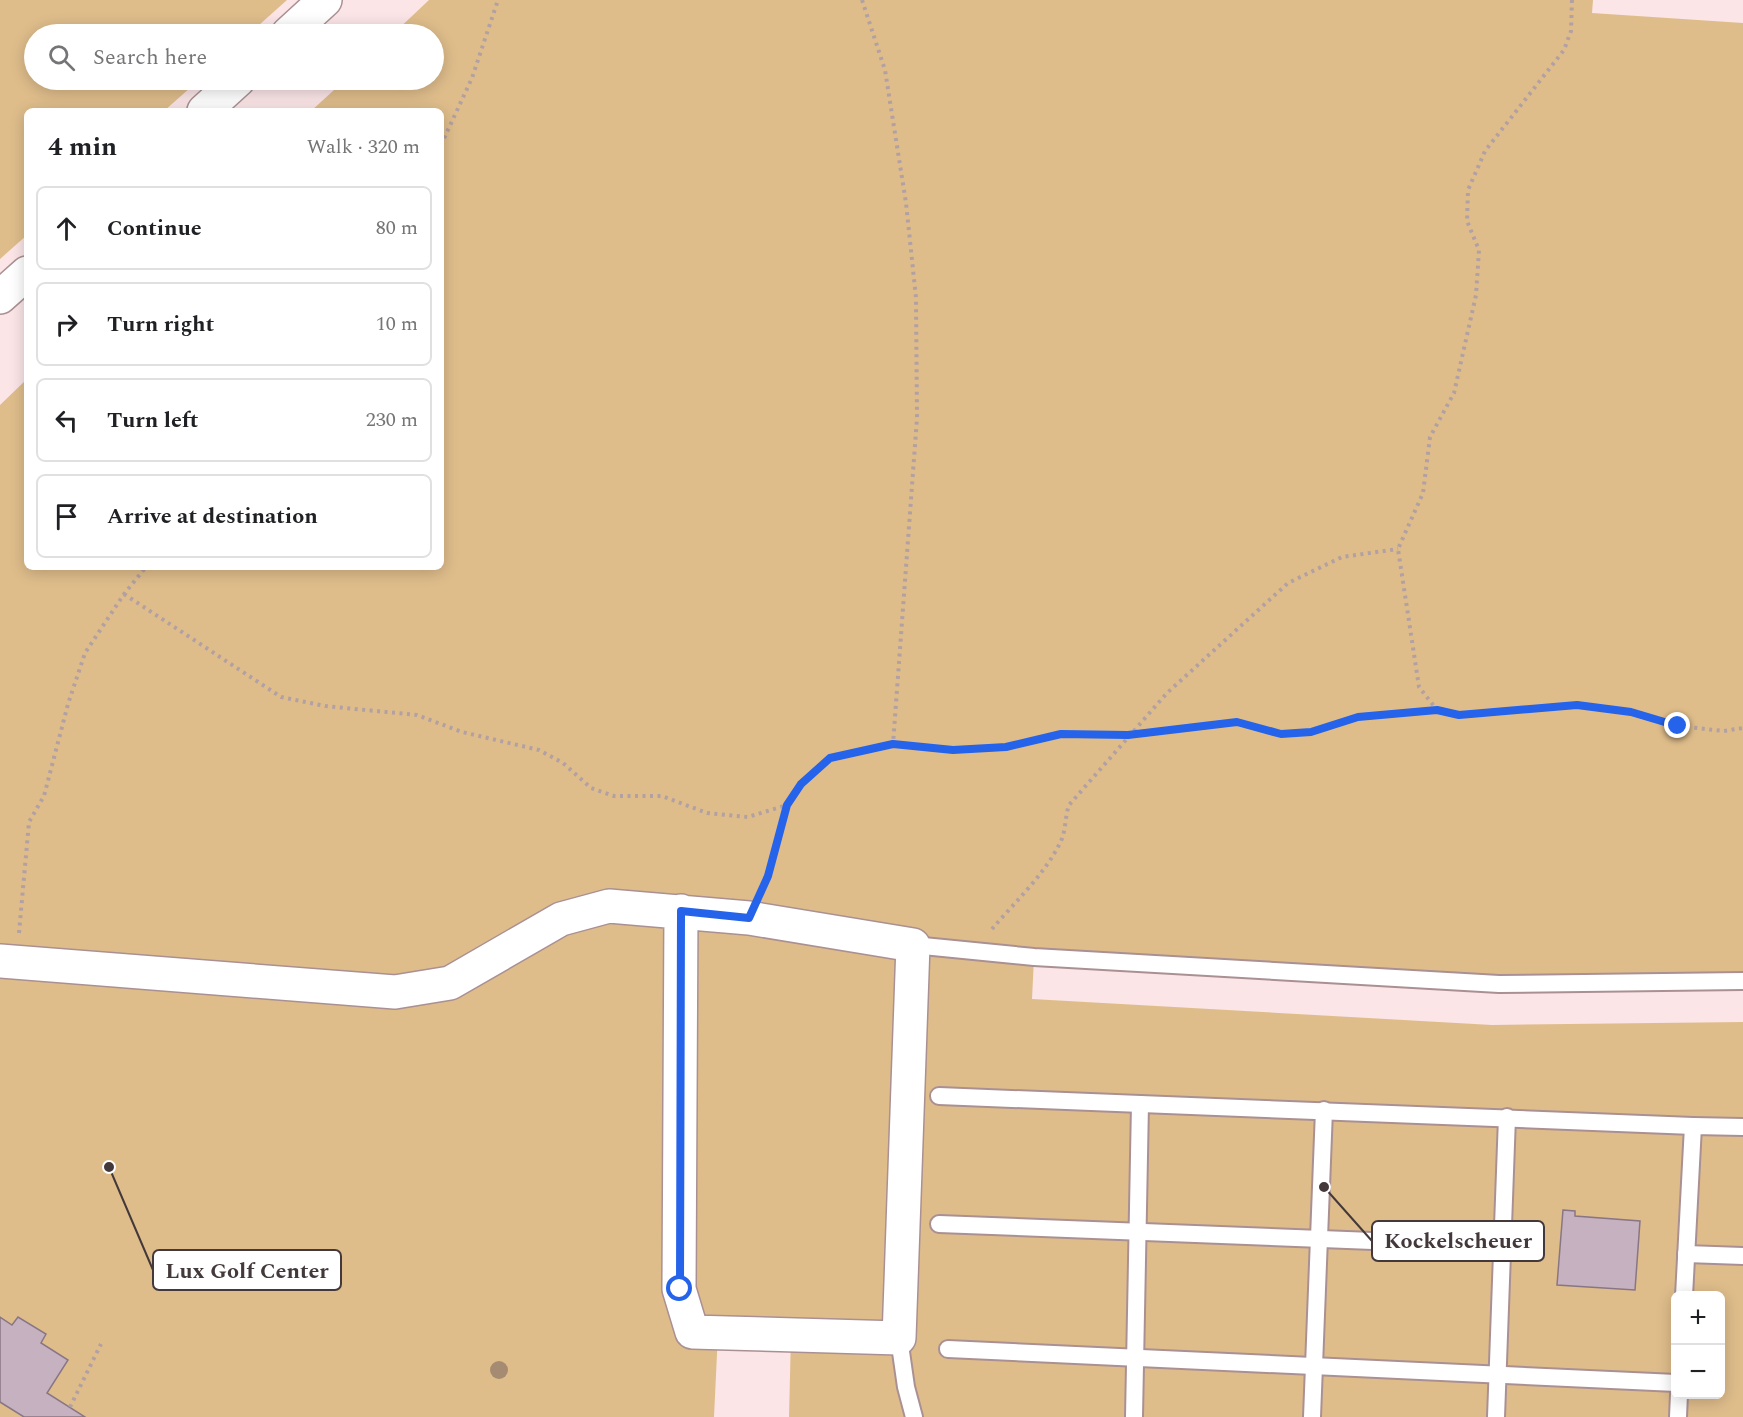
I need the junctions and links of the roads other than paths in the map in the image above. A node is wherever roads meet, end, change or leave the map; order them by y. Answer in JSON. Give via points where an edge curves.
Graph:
{"nodes":[{"id":1,"x":325,"y":0,"type":"edge"},
{"id":2,"x":299,"y":24,"type":"edge"},
{"id":3,"x":227,"y":90,"type":"edge"},
{"id":4,"x":207,"y":108,"type":"edge"},
{"id":5,"x":24,"y":276,"type":"edge"},
{"id":6,"x":0,"y":297,"type":"edge"},
{"id":7,"x":681,"y":911,"type":"junction"},
{"id":8,"x":913,"y":945,"type":"junction"},
{"id":9,"x":8,"y":961,"type":"edge"},
{"id":10,"x":1743,"y":981,"type":"edge"},
{"id":11,"x":939,"y":1096,"type":"dead end"},
{"id":12,"x":1140,"y":1104,"type":"junction"},
{"id":13,"x":1324,"y":1110,"type":"junction"},
{"id":14,"x":1507,"y":1117,"type":"junction"},
{"id":15,"x":1693,"y":1126,"type":"junction"},
{"id":16,"x":1743,"y":1127,"type":"edge"},
{"id":17,"x":939,"y":1224,"type":"dead end"},
{"id":18,"x":1137,"y":1232,"type":"junction"},
{"id":19,"x":1319,"y":1239,"type":"junction"},
{"id":20,"x":1501,"y":1246,"type":"junction"},
{"id":21,"x":1686,"y":1254,"type":"junction"},
{"id":22,"x":1743,"y":1256,"type":"edge"},
{"id":23,"x":1684,"y":1291,"type":"edge"},
{"id":24,"x":899,"y":1338,"type":"junction"},
{"id":25,"x":948,"y":1349,"type":"dead end"},
{"id":26,"x":1135,"y":1358,"type":"junction"},
{"id":27,"x":1314,"y":1366,"type":"junction"},
{"id":28,"x":1497,"y":1374,"type":"junction"},
{"id":29,"x":1671,"y":1383,"type":"edge"},
{"id":30,"x":1679,"y":1399,"type":"edge"},
{"id":31,"x":914,"y":1417,"type":"edge"},
{"id":32,"x":1134,"y":1417,"type":"edge"},
{"id":33,"x":1312,"y":1417,"type":"edge"},
{"id":34,"x":1496,"y":1417,"type":"edge"},
{"id":35,"x":1678,"y":1417,"type":"edge"}],
"edges":[{"from":1,"to":2,"type":"street"},
{"from":3,"to":4,"type":"street"},
{"from":5,"to":6,"type":"street"},
{"from":7,"to":8,"type":"street"},
{"from":7,"to":9,"type":"street","via":[[609,906],[561,919],[450,983],[395,992]]},
{"from":7,"to":24,"type":"street","via":[[680,1289],[692,1332]]},
{"from":8,"to":10,"type":"lane","via":[[1499,984]]},
{"from":8,"to":24,"type":"street"},
{"from":11,"to":12,"type":"lane"},
{"from":12,"to":13,"type":"lane"},
{"from":12,"to":18,"type":"lane"},
{"from":13,"to":14,"type":"lane"},
{"from":13,"to":19,"type":"lane"},
{"from":14,"to":15,"type":"lane"},
{"from":14,"to":20,"type":"lane"},
{"from":15,"to":16,"type":"lane"},
{"from":15,"to":21,"type":"lane"},
{"from":17,"to":18,"type":"lane"},
{"from":18,"to":19,"type":"lane"},
{"from":18,"to":26,"type":"lane"},
{"from":19,"to":20,"type":"lane"},
{"from":19,"to":27,"type":"lane"},
{"from":20,"to":28,"type":"lane"},
{"from":21,"to":22,"type":"lane"},
{"from":21,"to":23,"type":"lane"},
{"from":24,"to":31,"type":"lane"},
{"from":25,"to":26,"type":"lane"},
{"from":26,"to":27,"type":"lane"},
{"from":26,"to":32,"type":"lane"},
{"from":27,"to":28,"type":"lane"},
{"from":27,"to":33,"type":"lane"},
{"from":28,"to":29,"type":"lane"},
{"from":28,"to":34,"type":"lane"},
{"from":30,"to":35,"type":"lane"}]}
